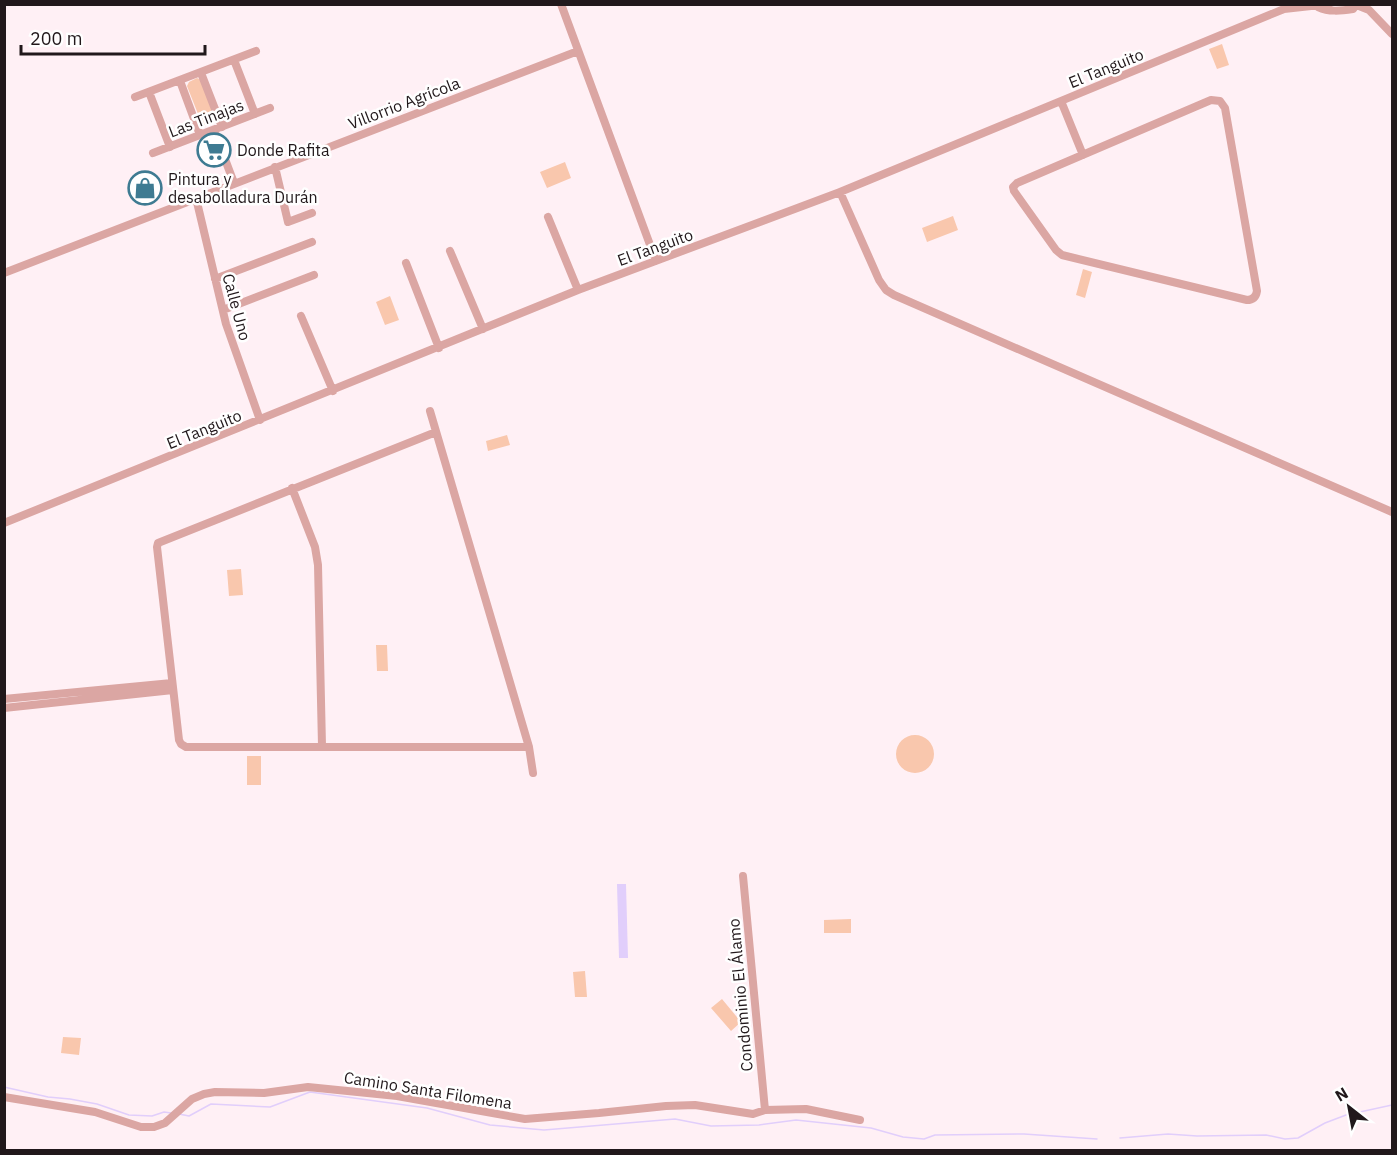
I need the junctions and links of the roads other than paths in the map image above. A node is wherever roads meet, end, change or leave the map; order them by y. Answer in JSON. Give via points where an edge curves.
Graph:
{"nodes":[{"id":1,"x":561,"y":4,"type":"edge"},
{"id":2,"x":1329,"y":4,"type":"edge"},
{"id":3,"x":1355,"y":5,"type":"edge"},
{"id":4,"x":1317,"y":6,"type":"junction"},
{"id":5,"x":1392,"y":34,"type":"edge"},
{"id":6,"x":256,"y":51,"type":"dead end"},
{"id":7,"x":578,"y":51,"type":"junction"},
{"id":8,"x":234,"y":60,"type":"junction"},
{"id":9,"x":201,"y":73,"type":"junction"},
{"id":10,"x":180,"y":81,"type":"junction"},
{"id":11,"x":149,"y":92,"type":"junction"},
{"id":12,"x":135,"y":97,"type":"dead end"},
{"id":13,"x":1061,"y":101,"type":"junction"},
{"id":14,"x":270,"y":108,"type":"dead end"},
{"id":15,"x":255,"y":114,"type":"junction"},
{"id":16,"x":218,"y":128,"type":"junction"},
{"id":17,"x":200,"y":135,"type":"junction"},
{"id":18,"x":170,"y":147,"type":"junction"},
{"id":19,"x":153,"y":153,"type":"dead end"},
{"id":20,"x":1083,"y":155,"type":"junction"},
{"id":21,"x":275,"y":167,"type":"junction"},
{"id":22,"x":234,"y":183,"type":"junction"},
{"id":23,"x":840,"y":192,"type":"junction"},
{"id":24,"x":196,"y":198,"type":"junction"},
{"id":25,"x":312,"y":213,"type":"dead end"},
{"id":26,"x":548,"y":218,"type":"dead end"},
{"id":27,"x":312,"y":242,"type":"dead end"},
{"id":28,"x":450,"y":251,"type":"dead end"},
{"id":29,"x":656,"y":261,"type":"junction"},
{"id":30,"x":406,"y":263,"type":"dead end"},
{"id":31,"x":4,"y":273,"type":"edge"},
{"id":32,"x":314,"y":275,"type":"dead end"},
{"id":33,"x":215,"y":279,"type":"junction"},
{"id":34,"x":578,"y":290,"type":"junction"},
{"id":35,"x":223,"y":310,"type":"junction"},
{"id":36,"x":301,"y":315,"type":"dead end"},
{"id":37,"x":483,"y":329,"type":"junction"},
{"id":38,"x":439,"y":348,"type":"junction"},
{"id":39,"x":333,"y":391,"type":"junction"},
{"id":40,"x":430,"y":411,"type":"dead end"},
{"id":41,"x":260,"y":420,"type":"junction"},
{"id":42,"x":436,"y":432,"type":"junction"},
{"id":43,"x":292,"y":489,"type":"junction"},
{"id":44,"x":1392,"y":512,"type":"edge"},
{"id":45,"x":4,"y":523,"type":"edge"},
{"id":46,"x":173,"y":687,"type":"junction"},
{"id":47,"x":4,"y":699,"type":"edge"},
{"id":48,"x":4,"y":708,"type":"edge"},
{"id":49,"x":322,"y":746,"type":"junction"},
{"id":50,"x":529,"y":747,"type":"junction"},
{"id":51,"x":533,"y":773,"type":"dead end"},
{"id":52,"x":743,"y":876,"type":"dead end"},
{"id":53,"x":4,"y":1097,"type":"edge"},
{"id":54,"x":765,"y":1110,"type":"junction"},
{"id":55,"x":860,"y":1120,"type":"dead end"}],
"edges":[{"from":1,"to":7,"type":"street"},
{"from":2,"to":4,"type":"street","name":"El Tanguito"},
{"from":3,"to":4,"type":"street","name":"El Tanguito","via":[[1353,9],[1340,10]]},
{"from":3,"to":5,"type":"street","name":"El Tanguito","via":[[1369,10]]},
{"from":4,"to":13,"type":"street","name":"El Tanguito","via":[[1284,9]]},
{"from":6,"to":8,"type":"street"},
{"from":7,"to":21,"type":"street","name":"Villorrio Agrícola"},
{"from":7,"to":29,"type":"street"},
{"from":8,"to":9,"type":"street"},
{"from":8,"to":15,"type":"street"},
{"from":9,"to":10,"type":"street"},
{"from":9,"to":16,"type":"street"},
{"from":10,"to":11,"type":"street"},
{"from":10,"to":17,"type":"street"},
{"from":11,"to":12,"type":"street"},
{"from":11,"to":18,"type":"street"},
{"from":13,"to":20,"type":"street"},
{"from":13,"to":23,"type":"street","name":"El Tanguito"},
{"from":14,"to":15,"type":"street","name":"Las Tinajas"},
{"from":15,"to":16,"type":"street","name":"Las Tinajas"},
{"from":16,"to":17,"type":"street","name":"Las Tinajas"},
{"from":16,"to":22,"type":"street"},
{"from":17,"to":18,"type":"street","name":"Las Tinajas"},
{"from":18,"to":19,"type":"street","name":"Las Tinajas"},
{"from":20,"to":20,"type":"street","via":[[1013,187],[1058,252],[1247,300],[1256,296],[1226,108],[1220,100],[1211,100]]},
{"from":21,"to":22,"type":"street","name":"Villorrio Agrícola"},
{"from":21,"to":25,"type":"street","via":[[288,222]]},
{"from":22,"to":24,"type":"street","name":"Villorrio Agrícola"},
{"from":23,"to":29,"type":"street","name":"El Tanguito"},
{"from":23,"to":44,"type":"street","via":[[879,280],[894,295]]},
{"from":24,"to":31,"type":"street","name":"Villorrio Agrícola"},
{"from":24,"to":33,"type":"street","name":"Calle Uno"},
{"from":26,"to":34,"type":"street"},
{"from":27,"to":33,"type":"street"},
{"from":28,"to":37,"type":"street"},
{"from":29,"to":34,"type":"street","name":"El Tanguito"},
{"from":30,"to":38,"type":"street"},
{"from":32,"to":35,"type":"street"},
{"from":33,"to":35,"type":"street","name":"Calle Uno"},
{"from":34,"to":37,"type":"street","name":"El Tanguito"},
{"from":35,"to":41,"type":"street","name":"Calle Uno"},
{"from":36,"to":39,"type":"street"},
{"from":37,"to":38,"type":"street","name":"El Tanguito"},
{"from":38,"to":39,"type":"street","name":"El Tanguito"},
{"from":39,"to":41,"type":"street","name":"El Tanguito"},
{"from":40,"to":42,"type":"street"},
{"from":41,"to":45,"type":"street","name":"El Tanguito"},
{"from":42,"to":43,"type":"street"},
{"from":42,"to":50,"type":"street"},
{"from":43,"to":46,"type":"street","via":[[158,543]]},
{"from":43,"to":49,"type":"street","via":[[318,565]]},
{"from":46,"to":47,"type":"street"},
{"from":46,"to":48,"type":"street"},
{"from":46,"to":49,"type":"street","via":[[178,738],[184,747]]},
{"from":49,"to":50,"type":"street"},
{"from":50,"to":51,"type":"street"},
{"from":52,"to":54,"type":"street","name":"Condominio El Álamo"},
{"from":53,"to":54,"type":"street","name":"Camino Santa Filomena","via":[[95,1112],[141,1127],[159,1125],[195,1098],[215,1092],[258,1094],[308,1087],[397,1096],[525,1119],[666,1106],[695,1105],[753,1114]]},
{"from":54,"to":55,"type":"street","name":"Camino Santa Filomena","via":[[806,1109]]}]}
